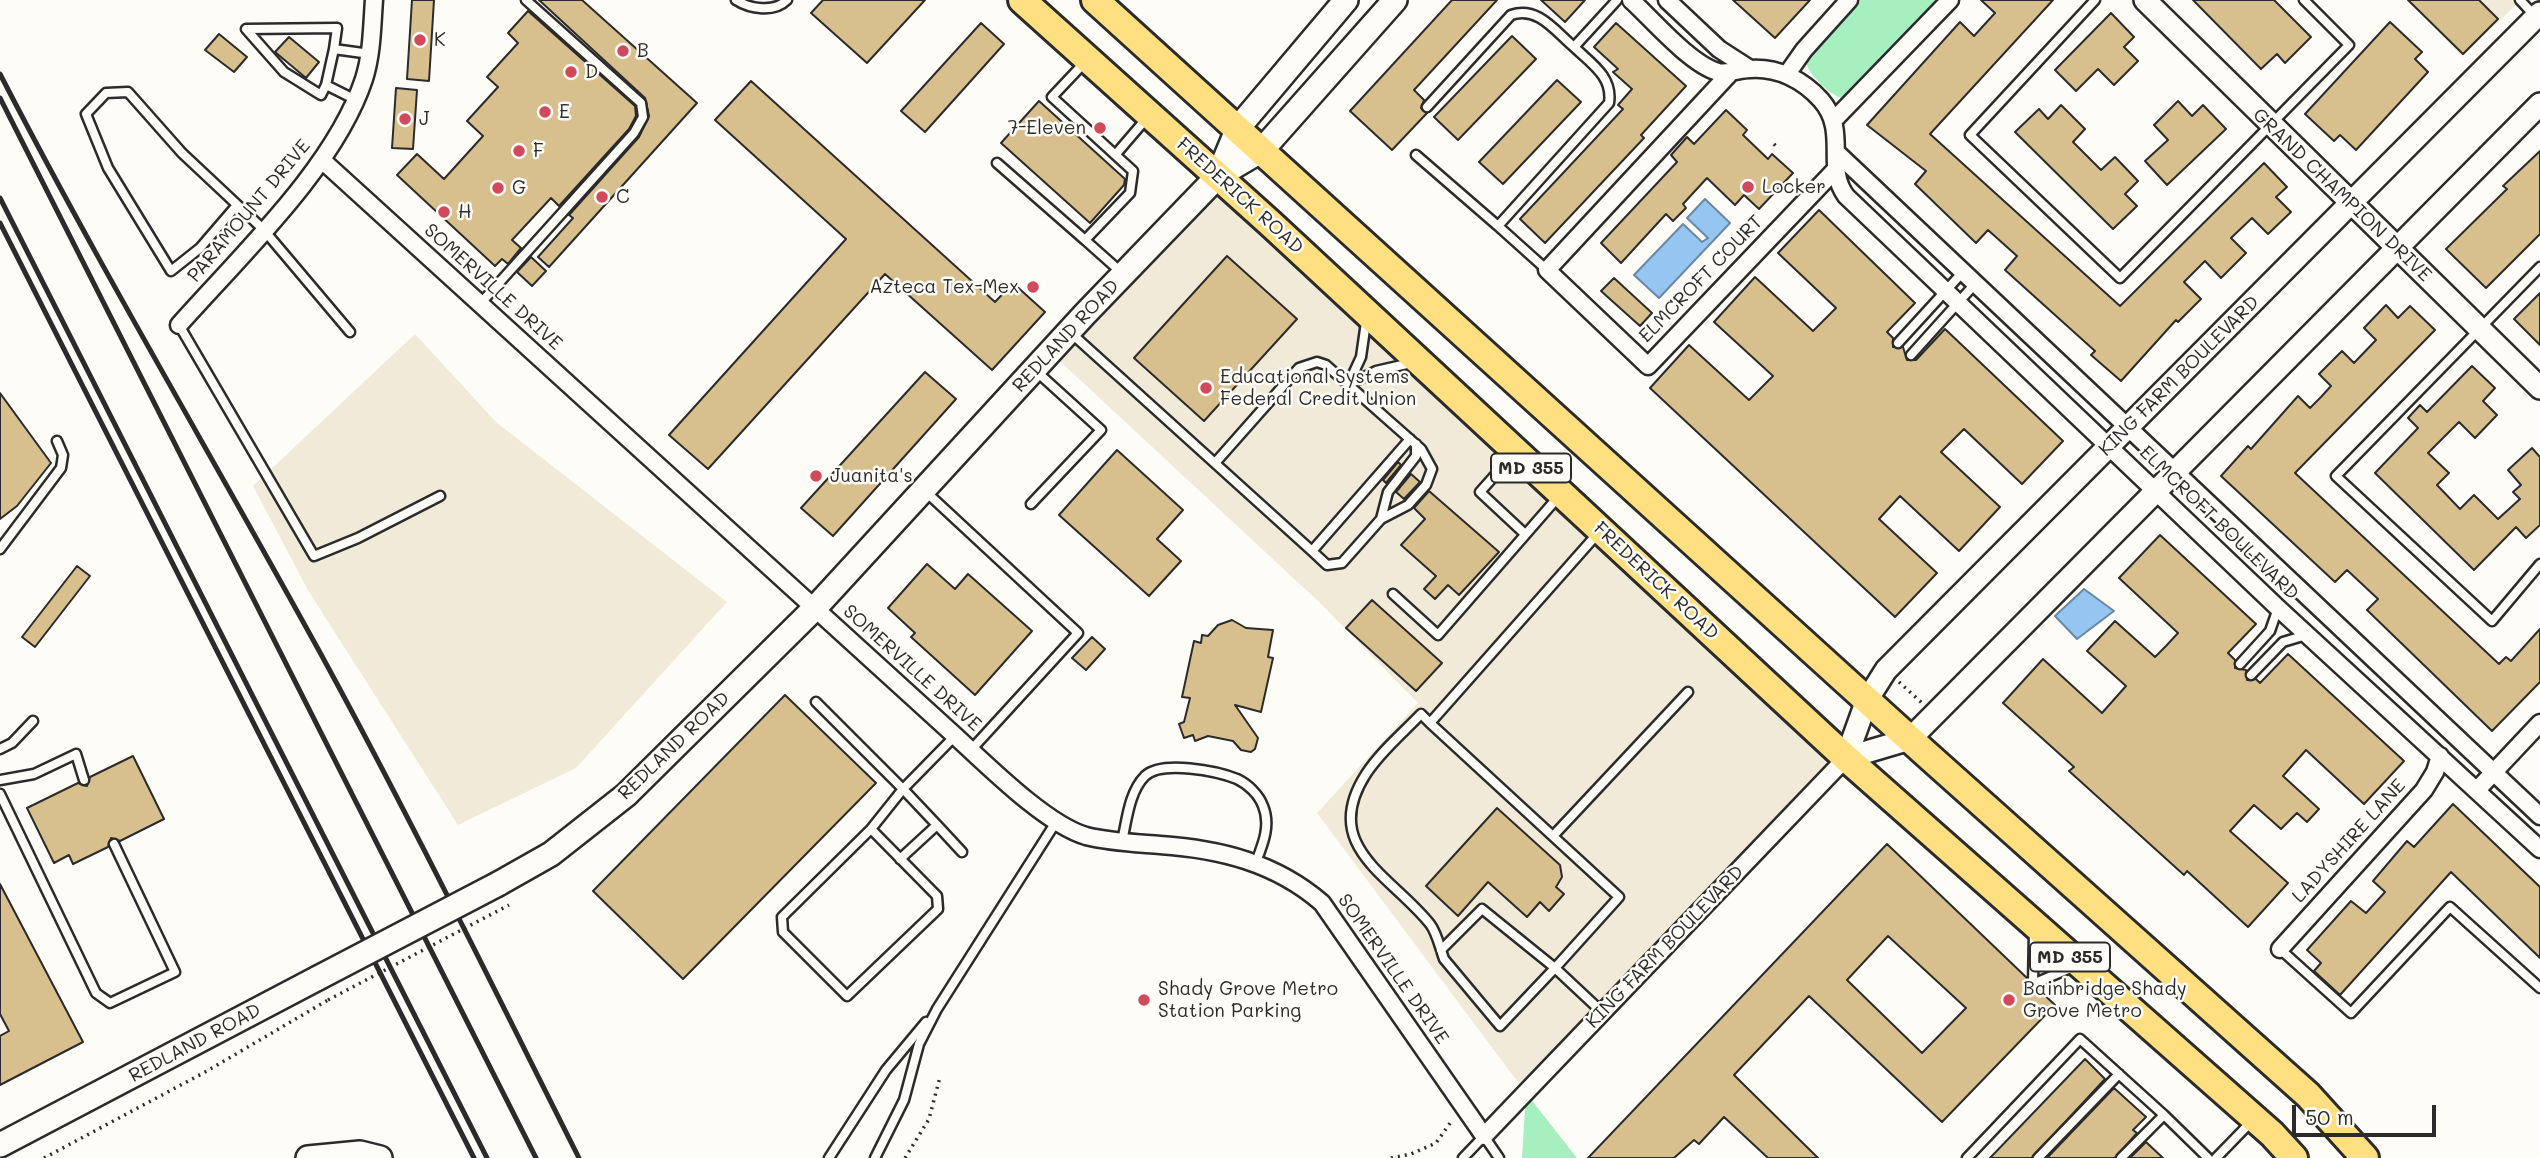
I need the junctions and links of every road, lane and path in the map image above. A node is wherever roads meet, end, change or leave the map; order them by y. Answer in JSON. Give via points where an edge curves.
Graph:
{"nodes":[{"id":1,"x":374,"y":0,"type":"edge"},
{"id":2,"x":526,"y":0,"type":"edge"},
{"id":3,"x":736,"y":0,"type":"edge"},
{"id":4,"x":787,"y":0,"type":"edge"},
{"id":5,"x":1022,"y":0,"type":"edge"},
{"id":6,"x":1095,"y":0,"type":"edge"},
{"id":7,"x":1346,"y":0,"type":"edge"},
{"id":8,"x":1395,"y":0,"type":"edge"},
{"id":9,"x":1617,"y":0,"type":"edge"},
{"id":10,"x":1631,"y":0,"type":"edge"},
{"id":11,"x":1667,"y":0,"type":"edge"},
{"id":12,"x":1950,"y":0,"type":"edge"},
{"id":13,"x":2095,"y":0,"type":"edge"},
{"id":14,"x":2145,"y":0,"type":"edge"},
{"id":15,"x":2304,"y":0,"type":"edge"},
{"id":16,"x":2520,"y":0,"type":"edge"},
{"id":17,"x":1843,"y":2,"type":"edge"},
{"id":18,"x":2538,"y":15,"type":"edge"},
{"id":19,"x":1574,"y":47,"type":"junction"},
{"id":20,"x":334,"y":49,"type":"junction"},
{"id":21,"x":370,"y":54,"type":"junction"},
{"id":22,"x":1087,"y":58,"type":"junction"},
{"id":23,"x":1750,"y":69,"type":"junction"},
{"id":24,"x":1731,"y":72,"type":"junction"},
{"id":25,"x":1787,"y":74,"type":"junction"},
{"id":26,"x":326,"y":85,"type":"junction"},
{"id":27,"x":356,"y":100,"type":"junction"},
{"id":28,"x":2540,"y":104,"type":"edge"},
{"id":29,"x":1426,"y":107,"type":"dead end"},
{"id":30,"x":1150,"y":115,"type":"junction"},
{"id":31,"x":1834,"y":120,"type":"junction"},
{"id":32,"x":2270,"y":125,"type":"junction"},
{"id":33,"x":1238,"y":128,"type":"junction"},
{"id":34,"x":1774,"y":144,"type":"dead end"},
{"id":35,"x":1779,"y":149,"type":"dead end"},
{"id":36,"x":1262,"y":150,"type":"junction"},
{"id":37,"x":1116,"y":153,"type":"junction"},
{"id":38,"x":1416,"y":155,"type":"dead end"},
{"id":39,"x":323,"y":161,"type":"junction"},
{"id":40,"x":1836,"y":161,"type":"junction"},
{"id":41,"x":997,"y":163,"type":"dead end"},
{"id":42,"x":1218,"y":176,"type":"junction"},
{"id":43,"x":2351,"y":202,"type":"junction"},
{"id":44,"x":237,"y":205,"type":"junction"},
{"id":45,"x":1498,"y":226,"type":"junction"},
{"id":46,"x":263,"y":229,"type":"junction"},
{"id":47,"x":1085,"y":240,"type":"junction"},
{"id":48,"x":2397,"y":248,"type":"junction"},
{"id":49,"x":2540,"y":267,"type":"edge"},
{"id":50,"x":1547,"y":270,"type":"junction"},
{"id":51,"x":1123,"y":274,"type":"junction"},
{"id":52,"x":1968,"y":279,"type":"junction"},
{"id":53,"x":1952,"y":297,"type":"junction"},
{"id":54,"x":480,"y":304,"type":"junction"},
{"id":55,"x":1365,"y":312,"type":"junction"},
{"id":56,"x":180,"y":325,"type":"joint"},
{"id":57,"x":2479,"y":329,"type":"junction"},
{"id":58,"x":1069,"y":331,"type":"junction"},
{"id":59,"x":349,"y":332,"type":"dead end"},
{"id":60,"x":1898,"y":343,"type":"dead end"},
{"id":61,"x":1911,"y":355,"type":"dead end"},
{"id":62,"x":1419,"y":362,"type":"junction"},
{"id":63,"x":1034,"y":369,"type":"junction"},
{"id":64,"x":1349,"y":385,"type":"junction"},
{"id":65,"x":2540,"y":388,"type":"edge"},
{"id":66,"x":2127,"y":427,"type":"junction"},
{"id":67,"x":57,"y":441,"type":"dead end"},
{"id":68,"x":1413,"y":441,"type":"junction"},
{"id":69,"x":2109,"y":447,"type":"junction"},
{"id":70,"x":1515,"y":453,"type":"junction"},
{"id":71,"x":1215,"y":463,"type":"junction"},
{"id":72,"x":2173,"y":472,"type":"junction"},
{"id":73,"x":923,"y":489,"type":"junction"},
{"id":74,"x":2155,"y":492,"type":"junction"},
{"id":75,"x":1561,"y":494,"type":"junction"},
{"id":76,"x":440,"y":496,"type":"dead end"},
{"id":77,"x":1031,"y":504,"type":"dead end"},
{"id":78,"x":1381,"y":519,"type":"junction"},
{"id":79,"x":1601,"y":530,"type":"junction"},
{"id":80,"x":1525,"y":534,"type":"junction"},
{"id":81,"x":0,"y":549,"type":"edge"},
{"id":82,"x":1311,"y":551,"type":"junction"},
{"id":83,"x":2540,"y":564,"type":"edge"},
{"id":84,"x":1393,"y":594,"type":"dead end"},
{"id":85,"x":814,"y":608,"type":"junction"},
{"id":86,"x":2278,"y":608,"type":"junction"},
{"id":87,"x":2306,"y":635,"type":"junction"},
{"id":88,"x":2239,"y":664,"type":"dead end"},
{"id":89,"x":2251,"y":675,"type":"dead end"},
{"id":90,"x":1894,"y":679,"type":"dead end"},
{"id":91,"x":1688,"y":692,"type":"dead end"},
{"id":92,"x":1867,"y":700,"type":"junction"},
{"id":93,"x":816,"y":702,"type":"dead end"},
{"id":94,"x":1927,"y":707,"type":"dead end"},
{"id":95,"x":33,"y":721,"type":"dead end"},
{"id":96,"x":1430,"y":723,"type":"junction"},
{"id":97,"x":2540,"y":723,"type":"edge"},
{"id":98,"x":955,"y":736,"type":"junction"},
{"id":99,"x":1910,"y":739,"type":"junction"},
{"id":100,"x":0,"y":750,"type":"edge"},
{"id":101,"x":971,"y":750,"type":"junction"},
{"id":102,"x":2440,"y":756,"type":"junction"},
{"id":103,"x":1846,"y":758,"type":"junction"},
{"id":104,"x":2493,"y":773,"type":"junction"},
{"id":105,"x":0,"y":780,"type":"edge"},
{"id":106,"x":85,"y":780,"type":"dead end"},
{"id":107,"x":903,"y":789,"type":"junction"},
{"id":108,"x":2477,"y":790,"type":"junction"},
{"id":109,"x":0,"y":794,"type":"edge"},
{"id":110,"x":2540,"y":816,"type":"edge"},
{"id":111,"x":1056,"y":822,"type":"junction"},
{"id":112,"x":937,"y":825,"type":"junction"},
{"id":113,"x":871,"y":829,"type":"junction"},
{"id":114,"x":1553,"y":836,"type":"junction"},
{"id":115,"x":1122,"y":841,"type":"junction"},
{"id":116,"x":114,"y":844,"type":"dead end"},
{"id":117,"x":2540,"y":849,"type":"edge"},
{"id":118,"x":962,"y":852,"type":"dead end"},
{"id":119,"x":900,"y":859,"type":"junction"},
{"id":120,"x":1256,"y":862,"type":"junction"},
{"id":121,"x":503,"y":895,"type":"junction"},
{"id":122,"x":2034,"y":925,"type":"junction"},
{"id":123,"x":2280,"y":949,"type":"joint"},
{"id":124,"x":1441,"y":950,"type":"junction"},
{"id":125,"x":2079,"y":965,"type":"junction"},
{"id":126,"x":1555,"y":968,"type":"junction"},
{"id":127,"x":2540,"y":988,"type":"edge"},
{"id":128,"x":937,"y":1009,"type":"junction"},
{"id":129,"x":1603,"y":1013,"type":"junction"},
{"id":130,"x":2119,"y":1074,"type":"junction"},
{"id":131,"x":940,"y":1077,"type":"dead end"},
{"id":132,"x":2164,"y":1115,"type":"junction"},
{"id":133,"x":1454,"y":1117,"type":"dead end"},
{"id":134,"x":2254,"y":1119,"type":"junction"},
{"id":135,"x":1484,"y":1136,"type":"junction"},
{"id":136,"x":0,"y":1145,"type":"edge"},
{"id":137,"x":44,"y":1158,"type":"edge"},
{"id":138,"x":308,"y":1158,"type":"edge"},
{"id":139,"x":380,"y":1158,"type":"edge"},
{"id":140,"x":829,"y":1158,"type":"edge"},
{"id":141,"x":875,"y":1158,"type":"edge"},
{"id":142,"x":905,"y":1158,"type":"edge"},
{"id":143,"x":1391,"y":1158,"type":"edge"},
{"id":144,"x":1463,"y":1158,"type":"edge"},
{"id":145,"x":1499,"y":1158,"type":"edge"},
{"id":146,"x":1967,"y":1158,"type":"edge"},
{"id":147,"x":2038,"y":1158,"type":"edge"},
{"id":148,"x":2121,"y":1158,"type":"edge"},
{"id":149,"x":2207,"y":1158,"type":"edge"},
{"id":150,"x":2216,"y":1158,"type":"edge"},
{"id":151,"x":2294,"y":1158,"type":"edge"},
{"id":152,"x":2365,"y":1158,"type":"edge"}],
"edges":[{"from":1,"to":21,"type":"street","name":"PARAMOUNT DRIVE"},
{"from":2,"to":54,"type":"lane","via":[[641,103],[643,117],[634,133]]},
{"from":3,"to":4,"type":"lane","via":[[764,9]]},
{"from":5,"to":22,"type":"main road","name":"FREDERICK ROAD","number":"MD 355"},
{"from":6,"to":33,"type":"main road","number":"MD 355"},
{"from":7,"to":33,"type":"main road"},
{"from":8,"to":36,"type":"main road"},
{"from":9,"to":19,"type":"lane"},
{"from":10,"to":24,"type":"street","via":[[1690,55],[1717,72]]},
{"from":11,"to":23,"type":"street","via":[[1719,49]]},
{"from":12,"to":31,"type":"street"},
{"from":13,"to":32,"type":"lane","via":[[1970,135],[2120,278]]},
{"from":14,"to":32,"type":"street","name":"GRAND CHAMPION DRIVE"},
{"from":15,"to":32,"type":"lane","via":[[2349,45]]},
{"from":16,"to":18,"type":"lane"},
{"from":17,"to":25,"type":"street"},
{"from":18,"to":43,"type":"street","name":"KING FARM BOULEVARD"},
{"from":19,"to":29,"type":"lane","via":[[1535,14],[1525,10],[1511,15]]},
{"from":19,"to":45,"type":"lane","via":[[1606,78],[1611,89],[1609,103]]},
{"from":20,"to":21,"type":"lane"},
{"from":20,"to":26,"type":"lane"},
{"from":20,"to":26,"type":"lane","via":[[337,28],[246,29],[284,72],[321,95]]},
{"from":21,"to":27,"type":"street","name":"PARAMOUNT DRIVE"},
{"from":22,"to":30,"type":"main road","name":"FREDERICK ROAD","number":"MD 355"},
{"from":22,"to":37,"type":"lane","via":[[1052,97]]},
{"from":23,"to":24,"type":"street"},
{"from":23,"to":25,"type":"street"},
{"from":24,"to":50,"type":"street"},
{"from":25,"to":31,"type":"street","via":[[1807,86]]},
{"from":26,"to":27,"type":"lane"},
{"from":27,"to":39,"type":"street","name":"PARAMOUNT DRIVE"},
{"from":28,"to":48,"type":"street","name":"KING FARM BOULEVARD"},
{"from":30,"to":37,"type":"lane"},
{"from":30,"to":42,"type":"main road","name":"FREDERICK ROAD","number":"MD 355"},
{"from":31,"to":40,"type":"street","name":"ELMCROFT BOULEVARD"},
{"from":32,"to":43,"type":"street","name":"GRAND CHAMPION DRIVE"},
{"from":33,"to":36,"type":"main road","number":"MD 355"},
{"from":33,"to":42,"type":"main road"},
{"from":34,"to":35,"type":"path"},
{"from":36,"to":42,"type":"main road"},
{"from":36,"to":92,"type":"main road","number":"MD 355"},
{"from":37,"to":47,"type":"lane","via":[[1133,171],[1130,193]]},
{"from":38,"to":45,"type":"lane"},
{"from":39,"to":46,"type":"street","name":"PARAMOUNT DRIVE"},
{"from":39,"to":54,"type":"street","name":"SOMERVILLE DRIVE"},
{"from":40,"to":50,"type":"street","name":"ELMCROFT COURT","via":[[1647,366]]},
{"from":40,"to":52,"type":"street","name":"ELMCROFT BOULEVARD"},
{"from":40,"to":53,"type":"street","name":"ELMCROFT BOULEVARD","via":[[1838,184],[1846,196]]},
{"from":41,"to":47,"type":"lane"},
{"from":42,"to":51,"type":"main road","name":"REDLAND ROAD"},
{"from":42,"to":55,"type":"main road","name":"FREDERICK ROAD","number":"MD 355"},
{"from":43,"to":48,"type":"street","name":"GRAND CHAMPION DRIVE"},
{"from":43,"to":66,"type":"street","name":"KING FARM BOULEVARD"},
{"from":44,"to":44,"type":"lane","via":[[128,92],[106,93],[86,114],[108,168],[171,271],[200,248]]},
{"from":44,"to":46,"type":"lane"},
{"from":45,"to":50,"type":"lane"},
{"from":46,"to":56,"type":"street","name":"PARAMOUNT DRIVE"},
{"from":46,"to":59,"type":"lane"},
{"from":47,"to":51,"type":"lane"},
{"from":48,"to":57,"type":"street","name":"GRAND CHAMPION DRIVE"},
{"from":48,"to":72,"type":"street","name":"KING FARM BOULEVARD"},
{"from":49,"to":57,"type":"lane"},
{"from":51,"to":58,"type":"main road","name":"REDLAND ROAD"},
{"from":52,"to":53,"type":"lane"},
{"from":52,"to":53,"type":"lane"},
{"from":52,"to":66,"type":"street","name":"ELMCROFT BOULEVARD"},
{"from":53,"to":60,"type":"lane"},
{"from":53,"to":61,"type":"lane"},
{"from":53,"to":69,"type":"street","name":"ELMCROFT BOULEVARD"},
{"from":54,"to":85,"type":"street","name":"SOMERVILLE DRIVE"},
{"from":55,"to":62,"type":"main road","name":"FREDERICK ROAD","number":"MD 355"},
{"from":55,"to":64,"type":"lane","via":[[1367,332]]},
{"from":56,"to":76,"type":"lane","via":[[314,555]]},
{"from":57,"to":65,"type":"street","name":"GRAND CHAMPION DRIVE"},
{"from":57,"to":83,"type":"lane","via":[[2336,476],[2492,621]]},
{"from":58,"to":63,"type":"main road","name":"REDLAND ROAD"},
{"from":58,"to":71,"type":"lane"},
{"from":62,"to":64,"type":"lane","via":[[1399,364]]},
{"from":62,"to":70,"type":"main road","name":"FREDERICK ROAD","number":"MD 355"},
{"from":63,"to":73,"type":"main road","name":"REDLAND ROAD"},
{"from":63,"to":77,"type":"lane","via":[[1101,430]]},
{"from":64,"to":68,"type":"lane"},
{"from":64,"to":71,"type":"lane","via":[[1325,365],[1308,362]]},
{"from":66,"to":69,"type":"street","name":"KING FARM BOULEVARD"},
{"from":66,"to":72,"type":"street","name":"ELMCROFT BOULEVARD"},
{"from":67,"to":81,"type":"lane","via":[[63,455],[61,468]]},
{"from":68,"to":78,"type":"lane","via":[[1416,456],[1388,492]]},
{"from":68,"to":78,"type":"lane","via":[[1430,461],[1429,480],[1403,509]]},
{"from":68,"to":82,"type":"lane"},
{"from":69,"to":74,"type":"street","name":"ELMCROFT BOULEVARD"},
{"from":69,"to":92,"type":"street","name":"KING FARM BOULEVARD","via":[[1886,670]]},
{"from":70,"to":75,"type":"main road","name":"FREDERICK ROAD","number":"MD 355"},
{"from":70,"to":80,"type":"lane","via":[[1480,492]]},
{"from":71,"to":82,"type":"lane"},
{"from":72,"to":74,"type":"street","name":"KING FARM BOULEVARD"},
{"from":72,"to":104,"type":"street","name":"ELMCROFT BOULEVARD"},
{"from":73,"to":85,"type":"main road","name":"REDLAND ROAD"},
{"from":73,"to":101,"type":"lane","via":[[1078,633]]},
{"from":74,"to":86,"type":"street","name":"ELMCROFT BOULEVARD"},
{"from":74,"to":99,"type":"street","name":"KING FARM BOULEVARD"},
{"from":75,"to":79,"type":"main road","name":"FREDERICK ROAD","number":"MD 355"},
{"from":75,"to":80,"type":"lane"},
{"from":78,"to":82,"type":"lane","via":[[1338,566],[1327,565]]},
{"from":79,"to":96,"type":"lane"},
{"from":79,"to":103,"type":"main road","name":"FREDERICK ROAD","number":"MD 355"},
{"from":80,"to":84,"type":"lane","via":[[1438,635]]},
{"from":85,"to":98,"type":"street","name":"SOMERVILLE DRIVE"},
{"from":85,"to":121,"type":"main road","name":"REDLAND ROAD","via":[[626,795]]},
{"from":86,"to":87,"type":"street","name":"ELMCROFT BOULEVARD"},
{"from":86,"to":88,"type":"lane","via":[[2270,631]]},
{"from":87,"to":89,"type":"lane","via":[[2283,642]]},
{"from":87,"to":102,"type":"street","name":"ELMCROFT BOULEVARD"},
{"from":90,"to":94,"type":"path"},
{"from":91,"to":114,"type":"lane"},
{"from":92,"to":99,"type":"main road","number":"MD 355"},
{"from":92,"to":103,"type":"street","name":"KING FARM BOULEVARD"},
{"from":93,"to":107,"type":"lane"},
{"from":95,"to":100,"type":"lane"},
{"from":96,"to":114,"type":"lane"},
{"from":96,"to":124,"type":"lane","via":[[1421,714],[1368,771],[1357,789],[1351,817],[1352,831],[1366,860],[1432,926]]},
{"from":97,"to":104,"type":"street"},
{"from":98,"to":101,"type":"street","name":"SOMERVILLE DRIVE"},
{"from":98,"to":107,"type":"lane"},
{"from":99,"to":103,"type":"street","name":"KING FARM BOULEVARD"},
{"from":99,"to":152,"type":"main road","number":"MD 355","via":[[2308,1095]]},
{"from":101,"to":111,"type":"street","name":"SOMERVILLE DRIVE"},
{"from":102,"to":108,"type":"street","name":"ELMCROFT BOULEVARD"},
{"from":102,"to":123,"type":"street","name":"LADYSHIRE LANE","via":[[2424,790]]},
{"from":103,"to":122,"type":"main road","name":"FREDERICK ROAD","number":"MD 355"},
{"from":103,"to":129,"type":"street","name":"KING FARM BOULEVARD"},
{"from":104,"to":108,"type":"street"},
{"from":104,"to":110,"type":"street","name":"ELMCROFT BOULEVARD"},
{"from":105,"to":106,"type":"lane","via":[[34,775],[76,754]]},
{"from":107,"to":112,"type":"lane"},
{"from":107,"to":113,"type":"lane"},
{"from":108,"to":117,"type":"street","name":"ELMCROFT BOULEVARD"},
{"from":109,"to":116,"type":"lane","via":[[96,993],[110,1003],[175,972]]},
{"from":111,"to":115,"type":"street","name":"SOMERVILLE DRIVE","via":[[1086,836]]},
{"from":111,"to":128,"type":"lane"},
{"from":112,"to":118,"type":"lane"},
{"from":112,"to":119,"type":"lane"},
{"from":113,"to":119,"type":"lane"},
{"from":113,"to":119,"type":"lane","via":[[782,918],[783,932],[847,996],[938,909],[937,896]]},
{"from":114,"to":126,"type":"lane","via":[[1619,897]]},
{"from":115,"to":120,"type":"street","name":"SOMERVILLE DRIVE"},
{"from":115,"to":120,"type":"lane","via":[[1143,778],[1160,767],[1175,766],[1237,779],[1257,795],[1267,818]]},
{"from":120,"to":135,"type":"street","name":"SOMERVILLE DRIVE","via":[[1301,885],[1322,902]]},
{"from":121,"to":136,"type":"main road","name":"REDLAND ROAD","bridge":true,"via":[[318,978]]},
{"from":121,"to":137,"type":"path","bridge":true,"via":[[207,1071]]},
{"from":122,"to":125,"type":"main road","name":"FREDERICK ROAD","number":"MD 355"},
{"from":122,"to":125,"type":"lane","via":[[2033,984]]},
{"from":123,"to":127,"type":"lane","via":[[2351,1013],[2450,907]]},
{"from":124,"to":126,"type":"lane","via":[[1482,909]]},
{"from":124,"to":126,"type":"lane","via":[[1500,1026]]},
{"from":125,"to":134,"type":"main road","name":"FREDERICK ROAD","number":"MD 355"},
{"from":126,"to":129,"type":"lane"},
{"from":128,"to":140,"type":"lane","via":[[886,1070]]},
{"from":128,"to":141,"type":"lane","via":[[919,1044],[904,1100]]},
{"from":129,"to":135,"type":"street","name":"KING FARM BOULEVARD"},
{"from":130,"to":132,"type":"lane"},
{"from":130,"to":146,"type":"lane","via":[[2081,1040]]},
{"from":130,"to":147,"type":"lane"},
{"from":131,"to":142,"type":"path","via":[[929,1119]]},
{"from":132,"to":148,"type":"lane"},
{"from":132,"to":149,"type":"lane"},
{"from":133,"to":143,"type":"path","via":[[1436,1143]]},
{"from":134,"to":150,"type":"lane"},
{"from":134,"to":151,"type":"main road","name":"FREDERICK ROAD","number":"MD 355"},
{"from":135,"to":144,"type":"lane"},
{"from":135,"to":145,"type":"lane"},
{"from":138,"to":139,"type":"main road","via":[[360,1153]]}]}
